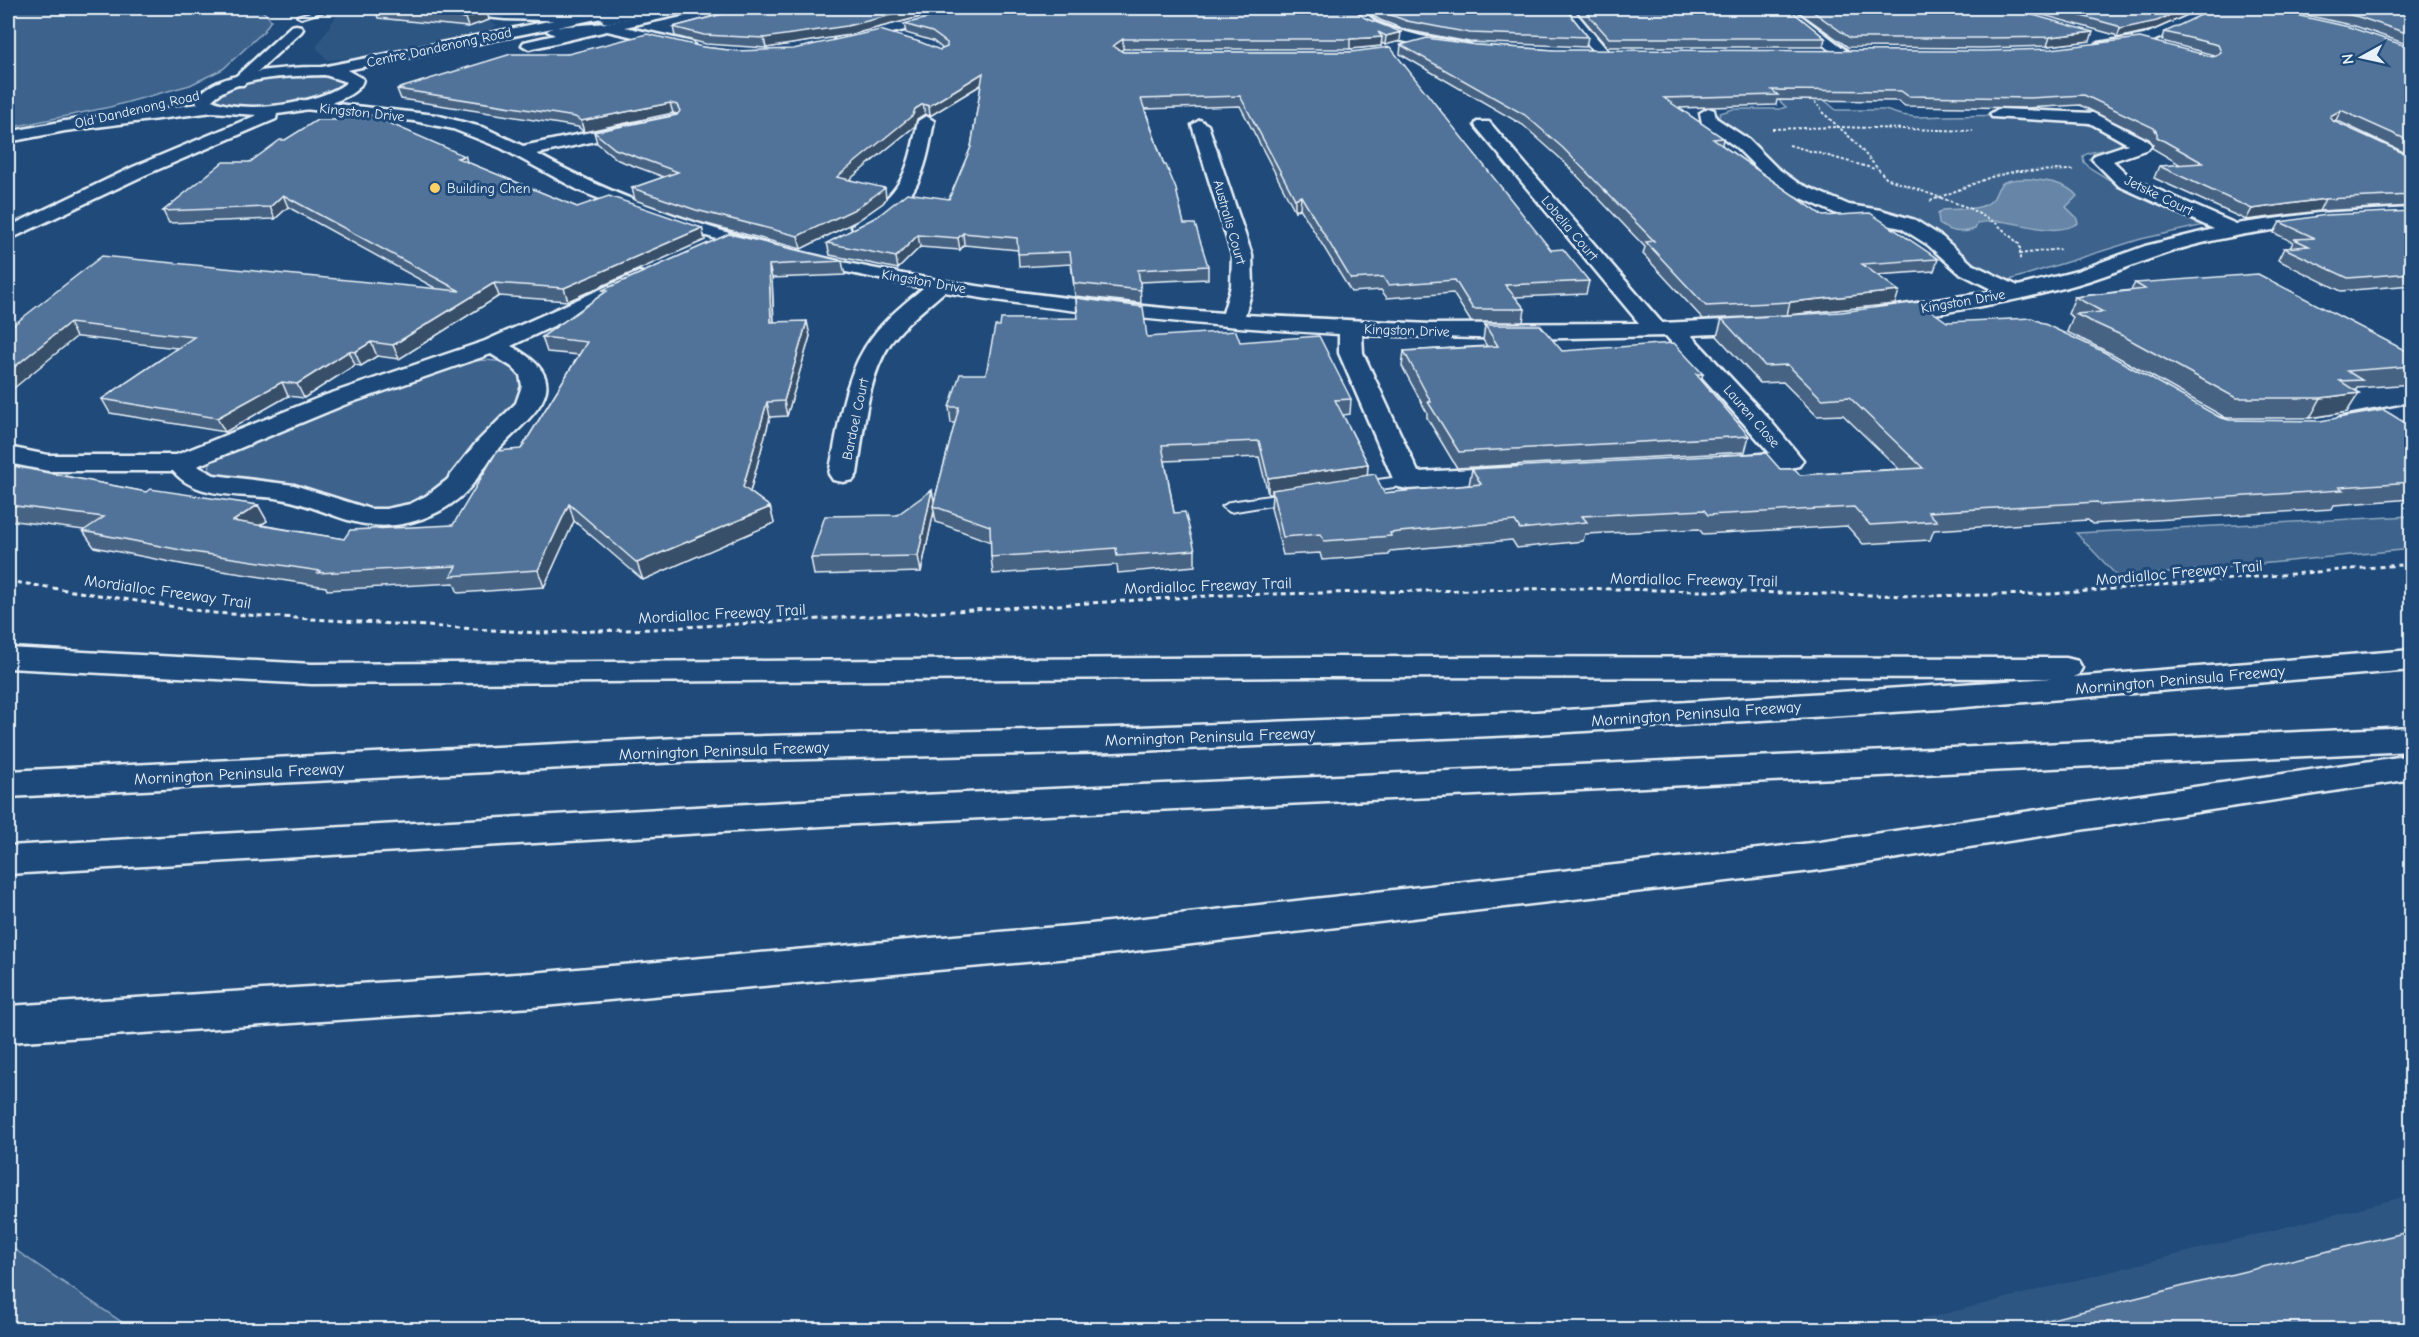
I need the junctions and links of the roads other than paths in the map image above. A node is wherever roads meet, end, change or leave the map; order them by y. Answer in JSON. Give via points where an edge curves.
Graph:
{"nodes":[{"id":1,"x":331,"y":8,"type":"edge"},
{"id":2,"x":433,"y":8,"type":"edge"},
{"id":3,"x":630,"y":8,"type":"edge"},
{"id":4,"x":662,"y":8,"type":"edge"},
{"id":5,"x":693,"y":8,"type":"edge"},
{"id":6,"x":973,"y":8,"type":"edge"},
{"id":7,"x":1351,"y":8,"type":"edge"},
{"id":8,"x":1566,"y":8,"type":"edge"},
{"id":9,"x":1784,"y":8,"type":"edge"},
{"id":10,"x":2244,"y":8,"type":"edge"},
{"id":11,"x":505,"y":15,"type":"junction"},
{"id":12,"x":298,"y":18,"type":"edge"},
{"id":13,"x":587,"y":20,"type":"junction"},
{"id":14,"x":606,"y":27,"type":"junction"},
{"id":15,"x":520,"y":30,"type":"junction"},
{"id":16,"x":554,"y":31,"type":"junction"},
{"id":17,"x":880,"y":32,"type":"junction"},
{"id":18,"x":2095,"y":35,"type":"edge"},
{"id":19,"x":908,"y":40,"type":"edge"},
{"id":20,"x":1426,"y":40,"type":"junction"},
{"id":21,"x":2138,"y":41,"type":"junction"},
{"id":22,"x":830,"y":44,"type":"edge"},
{"id":23,"x":2122,"y":44,"type":"junction"},
{"id":24,"x":529,"y":45,"type":"dead end"},
{"id":25,"x":2159,"y":46,"type":"edge"},
{"id":26,"x":698,"y":48,"type":"edge"},
{"id":27,"x":1478,"y":48,"type":"edge"},
{"id":28,"x":2084,"y":49,"type":"edge"},
{"id":29,"x":1397,"y":50,"type":"edge"},
{"id":30,"x":1582,"y":53,"type":"edge"},
{"id":31,"x":1821,"y":54,"type":"edge"},
{"id":32,"x":293,"y":61,"type":"junction"},
{"id":33,"x":318,"y":71,"type":"junction"},
{"id":34,"x":238,"y":82,"type":"junction"},
{"id":35,"x":353,"y":85,"type":"junction"},
{"id":36,"x":216,"y":103,"type":"junction"},
{"id":37,"x":297,"y":106,"type":"junction"},
{"id":38,"x":1708,"y":113,"type":"edge"},
{"id":39,"x":1998,"y":114,"type":"edge"},
{"id":40,"x":423,"y":118,"type":"junction"},
{"id":41,"x":926,"y":122,"type":"edge"},
{"id":42,"x":650,"y":125,"type":"edge"},
{"id":43,"x":1200,"y":125,"type":"dead end"},
{"id":44,"x":1483,"y":125,"type":"dead end"},
{"id":45,"x":8,"y":137,"type":"edge"},
{"id":46,"x":520,"y":152,"type":"junction"},
{"id":47,"x":2412,"y":214,"type":"edge"},
{"id":48,"x":8,"y":223,"type":"edge"},
{"id":49,"x":2235,"y":231,"type":"junction"},
{"id":50,"x":8,"y":234,"type":"edge"},
{"id":51,"x":729,"y":239,"type":"junction"},
{"id":52,"x":698,"y":253,"type":"edge"},
{"id":53,"x":804,"y":258,"type":"junction"},
{"id":54,"x":656,"y":271,"type":"edge"},
{"id":55,"x":939,"y":285,"type":"junction"},
{"id":56,"x":2013,"y":292,"type":"junction"},
{"id":57,"x":1979,"y":300,"type":"junction"},
{"id":58,"x":1865,"y":316,"type":"edge"},
{"id":59,"x":2015,"y":317,"type":"edge"},
{"id":60,"x":1232,"y":320,"type":"junction"},
{"id":61,"x":1789,"y":323,"type":"edge"},
{"id":62,"x":1352,"y":328,"type":"junction"},
{"id":63,"x":1664,"y":330,"type":"junction"},
{"id":64,"x":492,"y":346,"type":"junction"},
{"id":65,"x":2412,"y":411,"type":"edge"},
{"id":66,"x":2327,"y":426,"type":"edge"},
{"id":67,"x":8,"y":455,"type":"edge"},
{"id":68,"x":180,"y":463,"type":"junction"},
{"id":69,"x":1709,"y":465,"type":"edge"},
{"id":70,"x":843,"y":474,"type":"dead end"},
{"id":71,"x":1538,"y":474,"type":"edge"},
{"id":72,"x":1408,"y":481,"type":"junction"},
{"id":73,"x":1342,"y":489,"type":"edge"},
{"id":74,"x":1311,"y":495,"type":"edge"},
{"id":75,"x":1230,"y":507,"type":"dead end"},
{"id":76,"x":8,"y":658,"type":"edge"},
{"id":77,"x":2412,"y":660,"type":"edge"},
{"id":78,"x":2305,"y":669,"type":"junction"},
{"id":79,"x":2412,"y":739,"type":"edge"},
{"id":80,"x":2412,"y":767,"type":"edge"},
{"id":81,"x":8,"y":784,"type":"edge"},
{"id":82,"x":8,"y":860,"type":"edge"},
{"id":83,"x":8,"y":1024,"type":"edge"}],
"edges":[{"from":1,"to":12,"type":"lane"},
{"from":2,"to":11,"type":"main road"},
{"from":3,"to":13,"type":"main road","name":"Centre Dandenong Road"},
{"from":4,"to":13,"type":"main road","name":"Centre Dandenong Road"},
{"from":5,"to":14,"type":"main road","name":"Centre Dandenong Road"},
{"from":6,"to":17,"type":"main road"},
{"from":7,"to":20,"type":"main road","via":[[1366,21]]},
{"from":8,"to":30,"type":"main road","via":[[1608,53]]},
{"from":9,"to":31,"type":"main road","via":[[1850,54]]},
{"from":10,"to":21,"type":"main road","via":[[2194,18]]},
{"from":11,"to":13,"type":"main road"},
{"from":11,"to":15,"type":"main road","via":[[519,21]]},
{"from":12,"to":32,"type":"main road"},
{"from":12,"to":34,"type":"main road"},
{"from":13,"to":14,"type":"main road"},
{"from":13,"to":15,"type":"main road","name":"Centre Dandenong Road"},
{"from":13,"to":16,"type":"main road","name":"Centre Dandenong Road"},
{"from":14,"to":16,"type":"main road"},
{"from":14,"to":24,"type":"main road","name":"Centre Dandenong Road"},
{"from":14,"to":26,"type":"main road"},
{"from":15,"to":33,"type":"main road","name":"Centre Dandenong Road"},
{"from":16,"to":35,"type":"main road","name":"Centre Dandenong Road","via":[[404,63]]},
{"from":17,"to":19,"type":"main road"},
{"from":17,"to":22,"type":"main road"},
{"from":18,"to":23,"type":"main road"},
{"from":20,"to":27,"type":"main road"},
{"from":20,"to":29,"type":"main road"},
{"from":21,"to":23,"type":"main road"},
{"from":21,"to":25,"type":"main road"},
{"from":23,"to":28,"type":"main road"},
{"from":32,"to":33,"type":"main road"},
{"from":32,"to":34,"type":"main road"},
{"from":33,"to":35,"type":"main road","name":"Kingston Drive","via":[[344,74]]},
{"from":34,"to":36,"type":"main road"},
{"from":35,"to":37,"type":"main road","name":"Centre Dandenong Road","via":[[331,98]]},
{"from":35,"to":40,"type":"main road","name":"Kingston Drive","via":[[374,102]]},
{"from":36,"to":37,"type":"main road","via":[[263,110]]},
{"from":36,"to":45,"type":"main road","name":"Old Dandenong Road"},
{"from":36,"to":48,"type":"main road","via":[[207,124]]},
{"from":37,"to":40,"type":"main road","name":"Kingston Drive"},
{"from":37,"to":50,"type":"main road","via":[[139,171]]},
{"from":38,"to":56,"type":"main road","via":[[1708,120],[1742,143],[1786,183],[1833,206],[1908,224],[1935,241],[1965,268]]},
{"from":39,"to":49,"type":"main road","name":"Jetske Court","via":[[2093,118],[2142,145],[2101,159],[2124,182]]},
{"from":40,"to":46,"type":"main road","name":"Kingston Drive","via":[[477,131]]},
{"from":41,"to":53,"type":"main road","via":[[913,180],[906,191],[880,216]]},
{"from":42,"to":46,"type":"main road"},
{"from":43,"to":60,"type":"main road","name":"Australis Court","via":[[1242,255],[1242,286]]},
{"from":44,"to":63,"type":"main road","name":"Lobelia Court"},
{"from":46,"to":51,"type":"main road","name":"Kingston Drive","via":[[553,173],[628,205]]},
{"from":47,"to":49,"type":"main road","name":"Kingston Drive","via":[[2316,220]]},
{"from":49,"to":56,"type":"main road","name":"Kingston Drive","via":[[2163,247],[2073,279]]},
{"from":51,"to":52,"type":"main road"},
{"from":51,"to":53,"type":"main road","name":"Kingston Drive"},
{"from":53,"to":55,"type":"main road","name":"Kingston Drive"},
{"from":54,"to":64,"type":"main road"},
{"from":55,"to":60,"type":"main road","name":"Kingston Drive","via":[[1089,306]]},
{"from":55,"to":70,"type":"main road","name":"Bardoel Court","via":[[898,322],[869,359]]},
{"from":56,"to":57,"type":"main road","name":"Kingston Drive"},
{"from":57,"to":58,"type":"main road","name":"Kingston Drive"},
{"from":57,"to":59,"type":"main road"},
{"from":60,"to":62,"type":"main road","name":"Kingston Drive"},
{"from":61,"to":63,"type":"main road","name":"Kingston Drive"},
{"from":62,"to":63,"type":"main road","name":"Kingston Drive"},
{"from":62,"to":72,"type":"main road","via":[[1351,353]]},
{"from":63,"to":69,"type":"main road","name":"Lauren Close","via":[[1759,423],[1790,460]]},
{"from":64,"to":68,"type":"main road","via":[[335,400]]},
{"from":64,"to":68,"type":"main road","via":[[515,358],[532,374],[530,403],[490,442],[461,480],[418,511],[391,518],[352,515],[280,490],[206,482],[191,475]]},
{"from":65,"to":66,"type":"main road"},
{"from":67,"to":68,"type":"main road","via":[[48,463]]},
{"from":71,"to":72,"type":"main road"},
{"from":72,"to":73,"type":"lane"},
{"from":74,"to":75,"type":"lane"},
{"from":76,"to":78,"type":"main road","via":[[312,674],[1310,667]]},
{"from":77,"to":78,"type":"main road","name":"Mornington Peninsula Freeway"},
{"from":78,"to":81,"type":"main road","name":"Mornington Peninsula Freeway","via":[[1941,698],[1536,723],[1114,740],[679,750]]},
{"from":79,"to":82,"type":"main road","via":[[856,811]]},
{"from":80,"to":83,"type":"main road","via":[[1820,856],[1091,940],[532,990]]}]}
